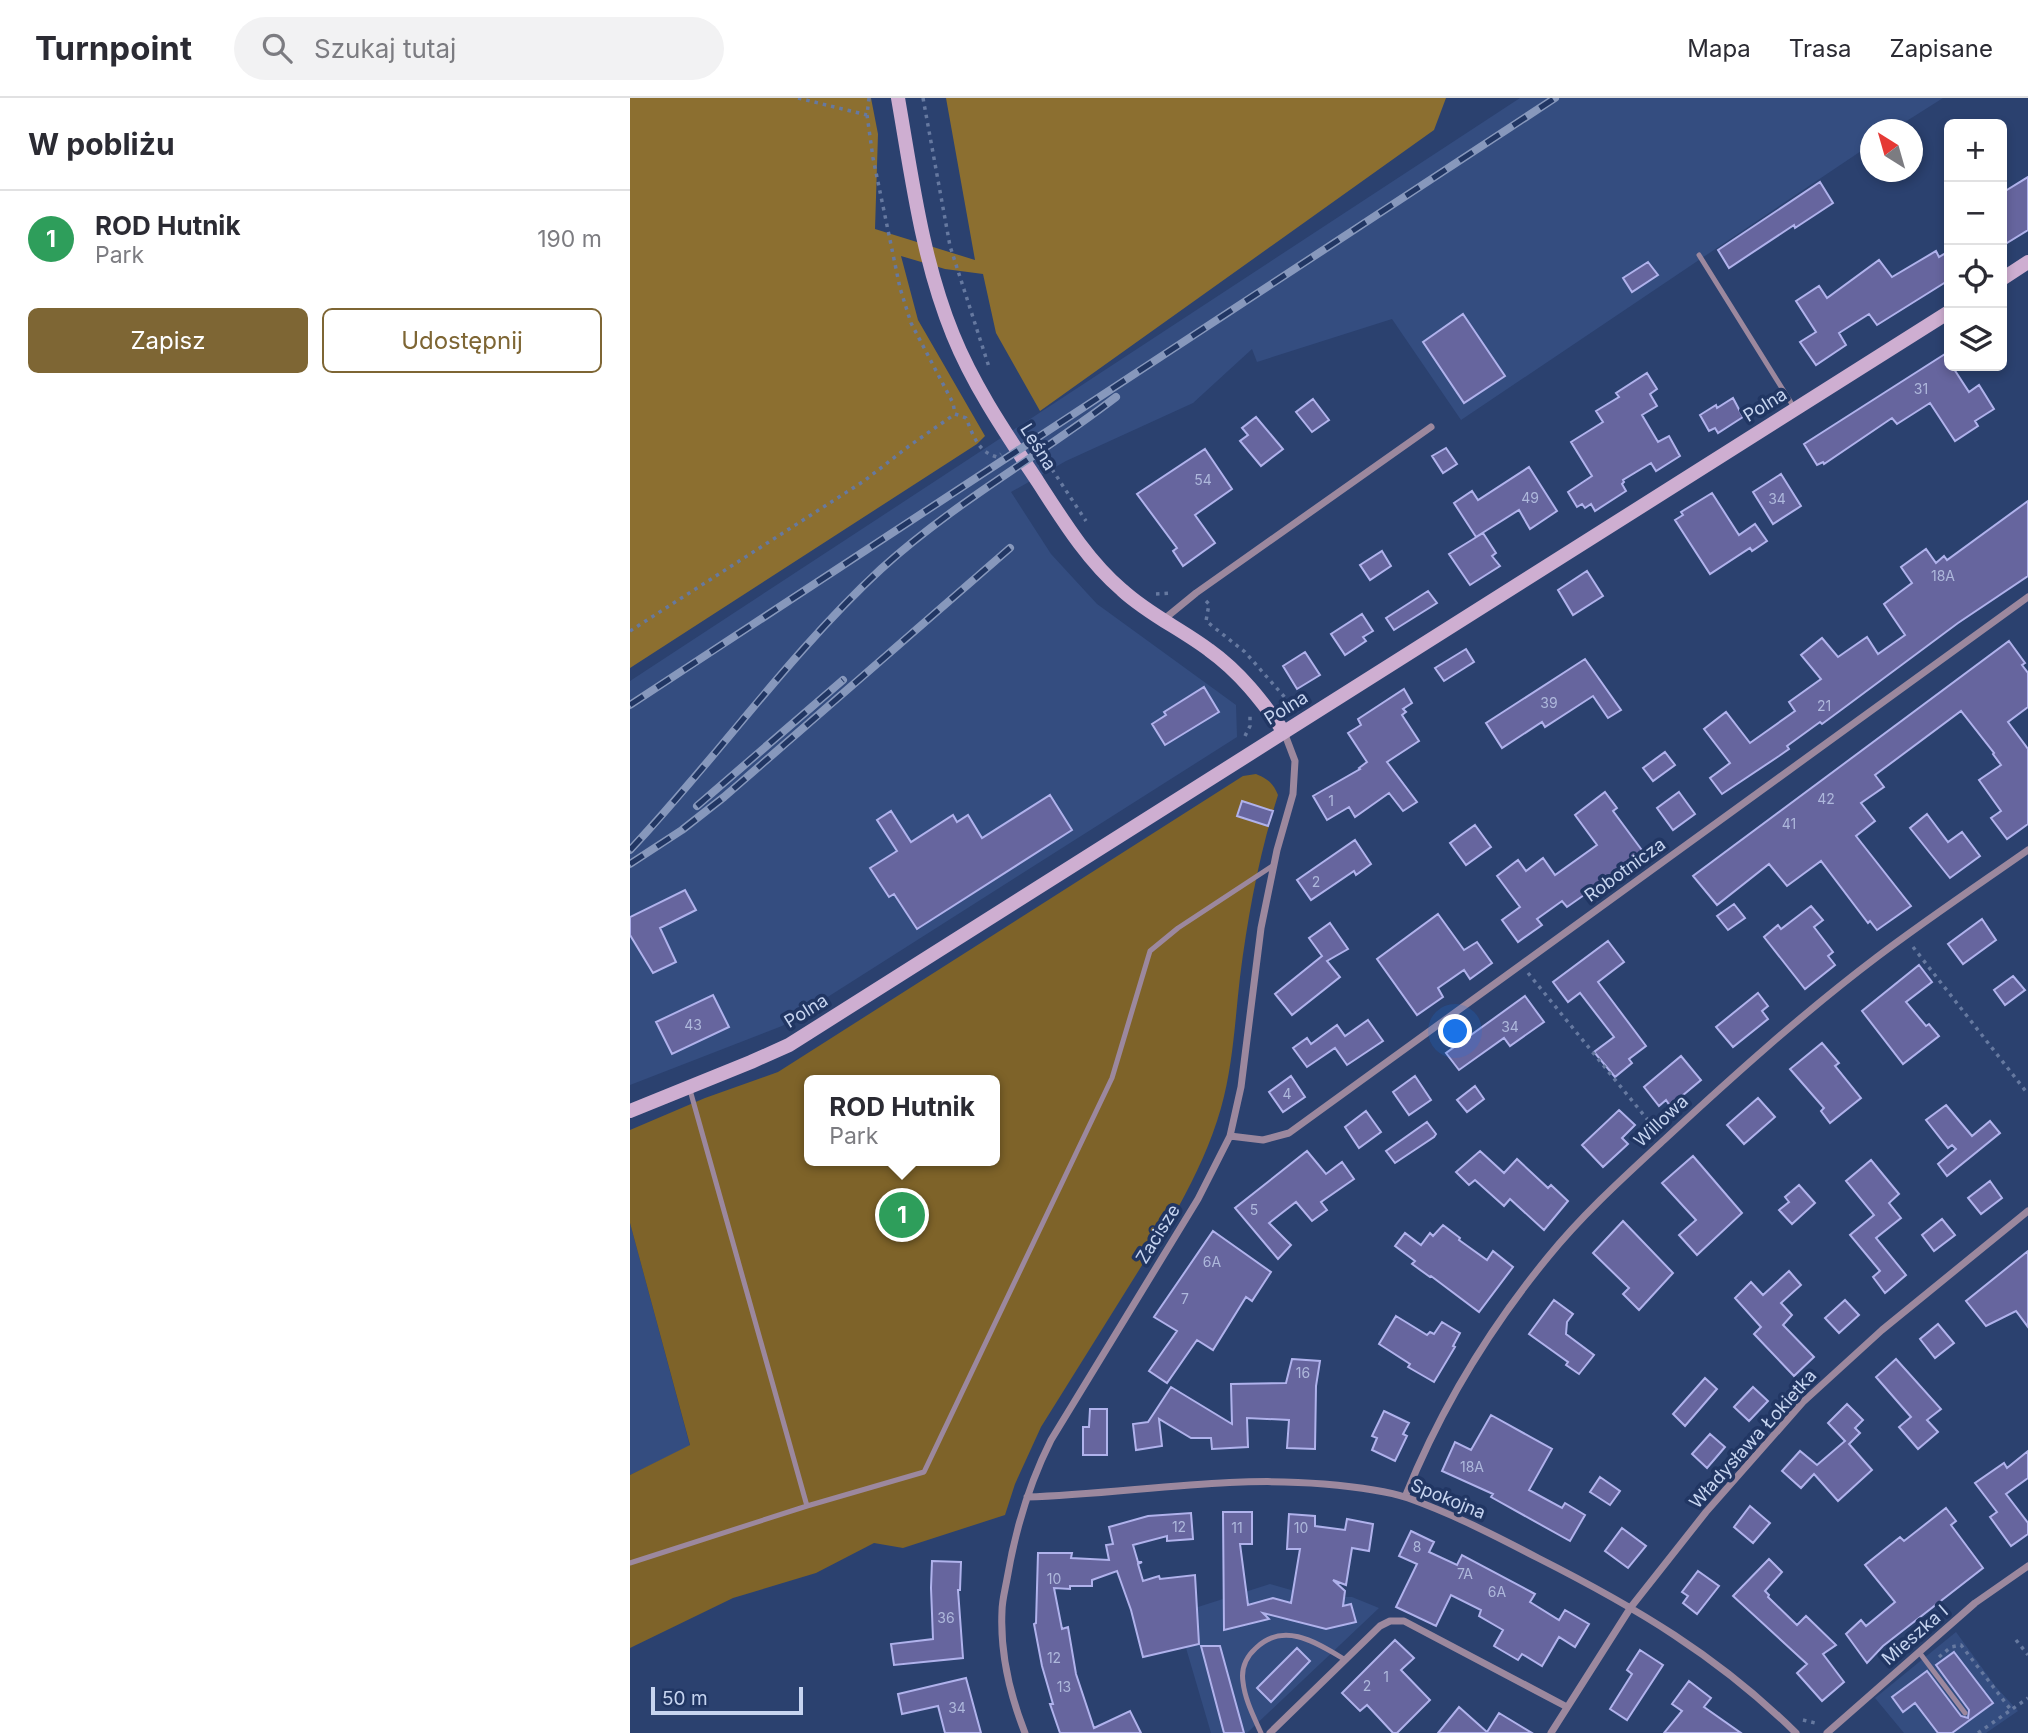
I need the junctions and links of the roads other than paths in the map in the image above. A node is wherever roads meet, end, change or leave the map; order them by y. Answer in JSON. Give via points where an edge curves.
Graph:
{"nodes":[{"id":1,"x":898,"y":98,"type":"edge"},
{"id":2,"x":1699,"y":255,"type":"dead end"},
{"id":3,"x":2028,"y":262,"type":"edge"},
{"id":4,"x":2007,"y":276,"type":"edge"},
{"id":5,"x":1944,"y":315,"type":"edge"},
{"id":6,"x":1796,"y":409,"type":"junction"},
{"id":7,"x":1431,"y":427,"type":"dead end"},
{"id":8,"x":2028,"y":597,"type":"edge"},
{"id":9,"x":1162,"y":620,"type":"junction"},
{"id":10,"x":1284,"y":732,"type":"junction"},
{"id":11,"x":2028,"y":849,"type":"edge"},
{"id":12,"x":1274,"y":866,"type":"junction"},
{"id":13,"x":690,"y":1087,"type":"junction"},
{"id":14,"x":630,"y":1111,"type":"edge"},
{"id":15,"x":1230,"y":1136,"type":"junction"},
{"id":16,"x":2028,"y":1211,"type":"edge"},
{"id":17,"x":1027,"y":1497,"type":"junction"},
{"id":18,"x":1405,"y":1497,"type":"junction"},
{"id":19,"x":807,"y":1506,"type":"junction"},
{"id":20,"x":630,"y":1563,"type":"edge"},
{"id":21,"x":2028,"y":1566,"type":"edge"},
{"id":22,"x":1631,"y":1607,"type":"junction"},
{"id":23,"x":1919,"y":1652,"type":"junction"},
{"id":24,"x":1344,"y":1659,"type":"junction"},
{"id":25,"x":1567,"y":1707,"type":"junction"},
{"id":26,"x":1965,"y":1713,"type":"dead end"},
{"id":27,"x":1025,"y":1733,"type":"edge"},
{"id":28,"x":1261,"y":1733,"type":"edge"},
{"id":29,"x":1269,"y":1733,"type":"edge"},
{"id":30,"x":1551,"y":1733,"type":"edge"},
{"id":31,"x":1796,"y":1733,"type":"edge"},
{"id":32,"x":1827,"y":1733,"type":"edge"}],
"edges":[{"from":1,"to":9,"type":"street","name":"Leśna","via":[[932,274],[953,336],[1014,446],[1068,528],[1121,590]]},
{"from":2,"to":6,"type":"lane"},
{"from":3,"to":4,"type":"street"},
{"from":5,"to":6,"type":"street","name":"Polna"},
{"from":6,"to":10,"type":"street","name":"Polna"},
{"from":7,"to":9,"type":"street"},
{"from":8,"to":15,"type":"street","name":"Robotnicza","via":[[1289,1133],[1264,1140]]},
{"from":9,"to":10,"type":"street","name":"Leśna","via":[[1209,649],[1240,676]]},
{"from":10,"to":12,"type":"street","name":"Zacisze","via":[[1295,761],[1293,794]]},
{"from":10,"to":13,"type":"street","name":"Polna","via":[[789,1045]]},
{"from":11,"to":18,"type":"street","name":"Willowa","via":[[1877,958],[1720,1087],[1610,1190],[1549,1256],[1497,1326],[1453,1395]]},
{"from":12,"to":15,"type":"street","name":"Zacisze"},
{"from":12,"to":19,"type":"lane","via":[[1150,951],[1112,1078],[924,1472]]},
{"from":13,"to":14,"type":"street","name":"Polna"},
{"from":13,"to":19,"type":"lane"},
{"from":15,"to":17,"type":"street","name":"Zacisze","via":[[1198,1199],[1051,1440]]},
{"from":16,"to":22,"type":"street","name":"Władysława Łokietka","via":[[1882,1329],[1803,1402],[1706,1512]]},
{"from":17,"to":18,"type":"street","name":"Spokojna","via":[[1232,1482],[1324,1484]]},
{"from":17,"to":27,"type":"street","name":"Zacisze","via":[[1013,1544],[1002,1611],[1005,1662]]},
{"from":18,"to":22,"type":"street","name":"Spokojna","via":[[1473,1525]]},
{"from":19,"to":20,"type":"lane"},
{"from":21,"to":23,"type":"street","name":"Mieszka I","via":[[1975,1603]]},
{"from":22,"to":25,"type":"street","name":"Władysława Łokietka"},
{"from":22,"to":31,"type":"street","name":"Spokojna","via":[[1702,1652],[1762,1699]]},
{"from":23,"to":26,"type":"lane"},
{"from":23,"to":32,"type":"street","name":"Mieszka I"},
{"from":24,"to":25,"type":"street","via":[[1380,1626],[1404,1621]]},
{"from":24,"to":28,"type":"lane","via":[[1312,1640],[1288,1634],[1265,1640],[1252,1650],[1242,1681]]},
{"from":24,"to":29,"type":"street"},
{"from":25,"to":30,"type":"street","name":"Władysława Łokietka"}]}
